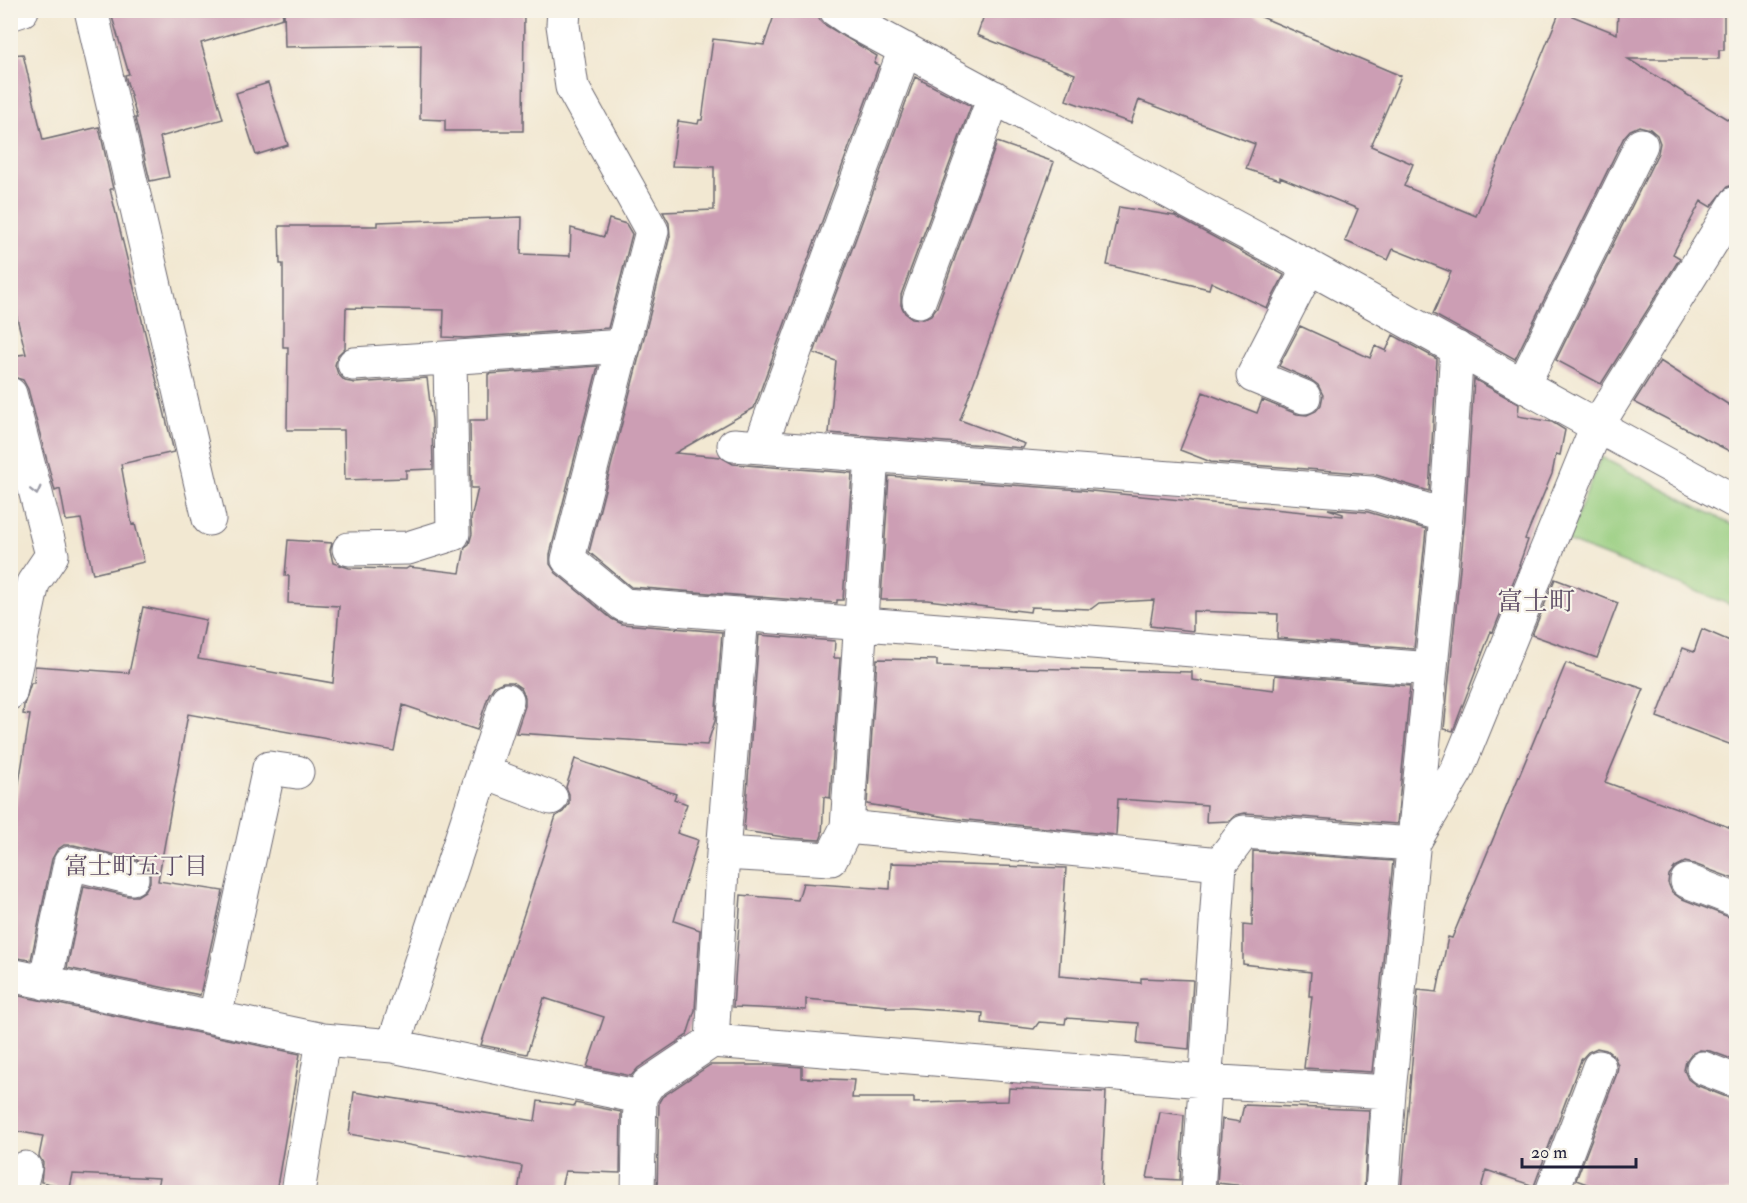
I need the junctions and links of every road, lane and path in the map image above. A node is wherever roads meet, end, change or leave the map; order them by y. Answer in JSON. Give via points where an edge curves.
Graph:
{"nodes":[{"id":1,"x":22,"y":10,"type":"edge"},
{"id":2,"x":91,"y":10,"type":"edge"},
{"id":3,"x":564,"y":10,"type":"edge"},
{"id":4,"x":836,"y":10,"type":"edge"},
{"id":5,"x":10,"y":14,"type":"edge"},
{"id":6,"x":904,"y":49,"type":"junction"},
{"id":7,"x":994,"y":97,"type":"junction"},
{"id":8,"x":1641,"y":145,"type":"dead end"},
{"id":9,"x":1737,"y":203,"type":"edge"},
{"id":10,"x":1309,"y":267,"type":"junction"},
{"id":11,"x":920,"y":301,"type":"dead end"},
{"id":12,"x":623,"y":346,"type":"junction"},
{"id":13,"x":1458,"y":348,"type":"junction"},
{"id":14,"x":450,"y":358,"type":"junction"},
{"id":15,"x":354,"y":364,"type":"dead end"},
{"id":16,"x":1523,"y":385,"type":"junction"},
{"id":17,"x":10,"y":394,"type":"edge"},
{"id":18,"x":1304,"y":397,"type":"dead end"},
{"id":19,"x":1597,"y":426,"type":"junction"},
{"id":20,"x":16,"y":439,"type":"edge"},
{"id":21,"x":872,"y":455,"type":"junction"},
{"id":22,"x":1737,"y":501,"type":"edge"},
{"id":23,"x":1446,"y":516,"type":"junction"},
{"id":24,"x":209,"y":519,"type":"dead end"},
{"id":25,"x":349,"y":549,"type":"dead end"},
{"id":26,"x":22,"y":585,"type":"edge"},
{"id":27,"x":742,"y":615,"type":"junction"},
{"id":28,"x":860,"y":625,"type":"junction"},
{"id":29,"x":1431,"y":669,"type":"junction"},
{"id":30,"x":10,"y":693,"type":"edge"},
{"id":31,"x":507,"y":700,"type":"dead end"},
{"id":32,"x":297,"y":772,"type":"dead end"},
{"id":33,"x":483,"y":772,"type":"junction"},
{"id":34,"x":551,"y":798,"type":"dead end"},
{"id":35,"x":847,"y":826,"type":"junction"},
{"id":36,"x":1413,"y":844,"type":"junction"},
{"id":37,"x":723,"y":853,"type":"junction"},
{"id":38,"x":1220,"y":864,"type":"junction"},
{"id":39,"x":132,"y":878,"type":"dead end"},
{"id":40,"x":1687,"y":881,"type":"dead end"},
{"id":41,"x":1737,"y":900,"type":"edge"},
{"id":42,"x":10,"y":975,"type":"edge"},
{"id":43,"x":45,"y":983,"type":"junction"},
{"id":44,"x":214,"y":1017,"type":"junction"},
{"id":45,"x":323,"y":1040,"type":"junction"},
{"id":46,"x":712,"y":1041,"type":"junction"},
{"id":47,"x":393,"y":1047,"type":"junction"},
{"id":48,"x":1599,"y":1067,"type":"dead end"},
{"id":49,"x":1703,"y":1068,"type":"dead end"},
{"id":50,"x":1204,"y":1081,"type":"junction"},
{"id":51,"x":1737,"y":1081,"type":"edge"},
{"id":52,"x":1389,"y":1092,"type":"junction"},
{"id":53,"x":640,"y":1097,"type":"junction"},
{"id":54,"x":298,"y":1192,"type":"edge"},
{"id":55,"x":639,"y":1192,"type":"edge"},
{"id":56,"x":1198,"y":1192,"type":"edge"},
{"id":57,"x":1382,"y":1192,"type":"edge"},
{"id":58,"x":1552,"y":1192,"type":"edge"}],
"edges":[{"from":1,"to":5,"type":"street"},
{"from":2,"to":24,"type":"street"},
{"from":3,"to":12,"type":"street","via":[[572,87],[652,231]]},
{"from":4,"to":6,"type":"street"},
{"from":6,"to":7,"type":"street"},
{"from":6,"to":21,"type":"street","via":[[747,446]]},
{"from":7,"to":10,"type":"street"},
{"from":7,"to":11,"type":"street"},
{"from":8,"to":16,"type":"street"},
{"from":9,"to":19,"type":"street"},
{"from":10,"to":13,"type":"street"},
{"from":10,"to":18,"type":"street","via":[[1253,376]]},
{"from":12,"to":14,"type":"street"},
{"from":12,"to":27,"type":"street","via":[[567,559],[624,605]]},
{"from":13,"to":16,"type":"street"},
{"from":13,"to":23,"type":"street"},
{"from":14,"to":15,"type":"street"},
{"from":14,"to":25,"type":"street","via":[[453,534],[408,549]]},
{"from":16,"to":19,"type":"street"},
{"from":17,"to":20,"type":"street"},
{"from":19,"to":22,"type":"street"},
{"from":19,"to":36,"type":"street","via":[[1457,770]]},
{"from":20,"to":26,"type":"street","one_way":true,"via":[[52,555]]},
{"from":21,"to":23,"type":"street","via":[[1371,493]]},
{"from":21,"to":28,"type":"street"},
{"from":23,"to":29,"type":"street"},
{"from":26,"to":30,"type":"street"},
{"from":27,"to":28,"type":"street"},
{"from":27,"to":37,"type":"street"},
{"from":28,"to":29,"type":"street"},
{"from":28,"to":35,"type":"street"},
{"from":29,"to":36,"type":"street"},
{"from":31,"to":33,"type":"street"},
{"from":32,"to":44,"type":"street","via":[[269,768]]},
{"from":33,"to":34,"type":"street"},
{"from":33,"to":47,"type":"street"},
{"from":35,"to":37,"type":"street","via":[[831,859]]},
{"from":35,"to":38,"type":"street"},
{"from":36,"to":38,"type":"street","via":[[1244,832]]},
{"from":36,"to":52,"type":"street"},
{"from":37,"to":46,"type":"street"},
{"from":38,"to":50,"type":"street"},
{"from":39,"to":43,"type":"street","via":[[70,863]]},
{"from":40,"to":41,"type":"street"},
{"from":42,"to":43,"type":"street"},
{"from":43,"to":44,"type":"street"},
{"from":44,"to":45,"type":"street"},
{"from":45,"to":47,"type":"street"},
{"from":45,"to":54,"type":"street"},
{"from":46,"to":50,"type":"street"},
{"from":46,"to":53,"type":"street","via":[[648,1084]]},
{"from":47,"to":53,"type":"street"},
{"from":48,"to":58,"type":"street"},
{"from":49,"to":51,"type":"street"},
{"from":50,"to":52,"type":"street"},
{"from":50,"to":56,"type":"street"},
{"from":52,"to":57,"type":"street"},
{"from":53,"to":55,"type":"street"}]}
